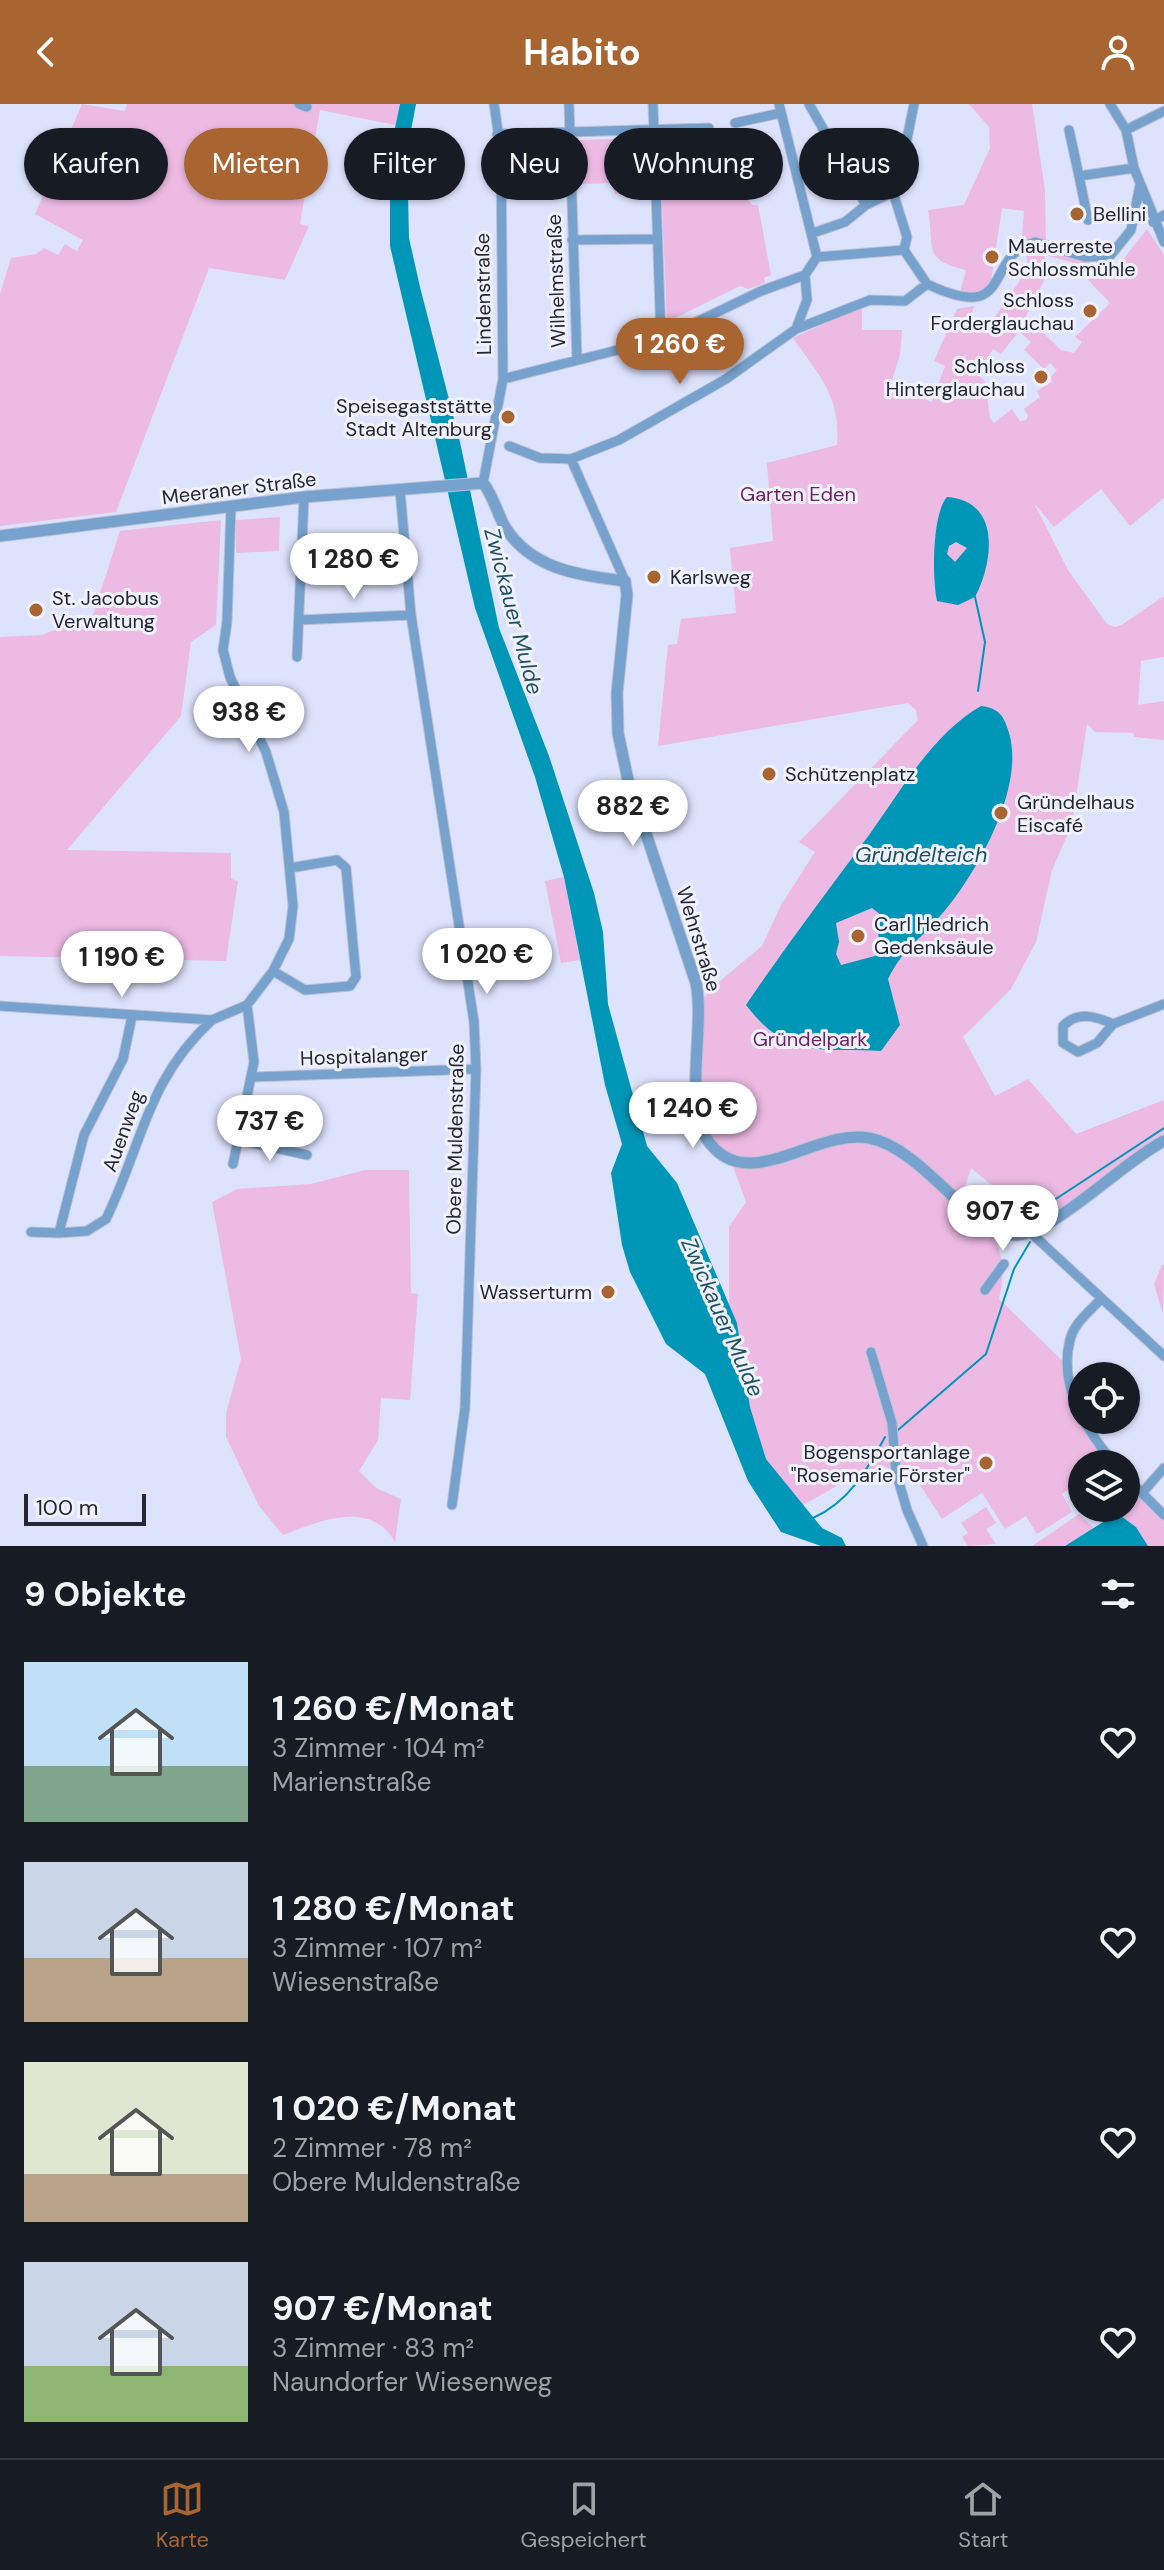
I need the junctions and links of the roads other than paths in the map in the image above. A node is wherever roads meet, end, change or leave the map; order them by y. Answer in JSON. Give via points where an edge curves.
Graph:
{"nodes":[{"id":1,"x":494,"y":104,"type":"edge"},
{"id":2,"x":569,"y":104,"type":"edge"},
{"id":3,"x":653,"y":104,"type":"edge"},
{"id":4,"x":809,"y":104,"type":"edge"},
{"id":5,"x":914,"y":104,"type":"edge"},
{"id":6,"x":1110,"y":104,"type":"edge"},
{"id":7,"x":780,"y":109,"type":"edge"},
{"id":8,"x":1164,"y":111,"type":"edge"},
{"id":9,"x":735,"y":123,"type":"dead end"},
{"id":10,"x":496,"y":128,"type":"edge"},
{"id":11,"x":570,"y":128,"type":"edge"},
{"id":12,"x":655,"y":128,"type":"edge"},
{"id":13,"x":909,"y":128,"type":"edge"},
{"id":14,"x":1069,"y":130,"type":"dead end"},
{"id":15,"x":1126,"y":130,"type":"junction"},
{"id":16,"x":1134,"y":168,"type":"junction"},
{"id":17,"x":1079,"y":176,"type":"junction"},
{"id":18,"x":1140,"y":185,"type":"junction"},
{"id":19,"x":501,"y":200,"type":"edge"},
{"id":20,"x":571,"y":200,"type":"edge"},
{"id":21,"x":656,"y":200,"type":"edge"},
{"id":22,"x":876,"y":200,"type":"edge"},
{"id":23,"x":895,"y":200,"type":"edge"},
{"id":24,"x":866,"y":205,"type":"junction"},
{"id":25,"x":1164,"y":215,"type":"edge"},
{"id":26,"x":1088,"y":220,"type":"dead end"},
{"id":27,"x":1153,"y":222,"type":"junction"},
{"id":28,"x":813,"y":233,"type":"junction"},
{"id":29,"x":657,"y":239,"type":"junction"},
{"id":30,"x":572,"y":240,"type":"junction"},
{"id":31,"x":1164,"y":242,"type":"edge"},
{"id":32,"x":904,"y":250,"type":"junction"},
{"id":33,"x":817,"y":257,"type":"junction"},
{"id":34,"x":805,"y":275,"type":"junction"},
{"id":35,"x":927,"y":284,"type":"junction"},
{"id":36,"x":796,"y":329,"type":"junction"},
{"id":37,"x":661,"y":339,"type":"junction"},
{"id":38,"x":577,"y":360,"type":"junction"},
{"id":39,"x":503,"y":379,"type":"junction"},
{"id":40,"x":509,"y":446,"type":"dead end"},
{"id":41,"x":571,"y":459,"type":"junction"},
{"id":42,"x":479,"y":482,"type":"junction"},
{"id":43,"x":400,"y":490,"type":"junction"},
{"id":44,"x":304,"y":497,"type":"junction"},
{"id":45,"x":231,"y":507,"type":"junction"},
{"id":46,"x":0,"y":536,"type":"edge"},
{"id":47,"x":625,"y":581,"type":"junction"},
{"id":48,"x":411,"y":615,"type":"junction"},
{"id":49,"x":299,"y":620,"type":"junction"},
{"id":50,"x":297,"y":657,"type":"dead end"},
{"id":51,"x":290,"y":868,"type":"junction"},
{"id":52,"x":273,"y":971,"type":"junction"},
{"id":53,"x":1164,"y":1004,"type":"edge"},
{"id":54,"x":247,"y":1005,"type":"junction"},
{"id":55,"x":0,"y":1006,"type":"edge"},
{"id":56,"x":132,"y":1016,"type":"junction"},
{"id":57,"x":212,"y":1020,"type":"junction"},
{"id":58,"x":1113,"y":1024,"type":"junction"},
{"id":59,"x":476,"y":1069,"type":"junction"},
{"id":60,"x":253,"y":1077,"type":"junction"},
{"id":61,"x":239,"y":1140,"type":"junction"},
{"id":62,"x":1164,"y":1141,"type":"edge"},
{"id":63,"x":307,"y":1155,"type":"dead end"},
{"id":64,"x":233,"y":1164,"type":"dead end"},
{"id":65,"x":31,"y":1232,"type":"dead end"},
{"id":66,"x":1030,"y":1232,"type":"junction"},
{"id":67,"x":59,"y":1233,"type":"junction"},
{"id":68,"x":1004,"y":1264,"type":"dead end"},
{"id":69,"x":985,"y":1290,"type":"dead end"},
{"id":70,"x":1100,"y":1300,"type":"junction"},
{"id":71,"x":871,"y":1352,"type":"dead end"},
{"id":72,"x":1164,"y":1356,"type":"edge"},
{"id":73,"x":1104,"y":1450,"type":"edge"},
{"id":74,"x":1164,"y":1468,"type":"edge"},
{"id":75,"x":1142,"y":1493,"type":"joint"},
{"id":76,"x":452,"y":1505,"type":"dead end"},
{"id":77,"x":1164,"y":1515,"type":"edge"},
{"id":78,"x":923,"y":1546,"type":"edge"}],
"edges":[{"from":1,"to":10,"type":"street","name":"Lindenstraße"},
{"from":2,"to":11,"type":"street","name":"Wilhelmstraße"},
{"from":3,"to":12,"type":"street"},
{"from":4,"to":24,"type":"street"},
{"from":5,"to":13,"type":"street"},
{"from":6,"to":15,"type":"street"},
{"from":7,"to":9,"type":"street"},
{"from":7,"to":28,"type":"street"},
{"from":8,"to":15,"type":"street"},
{"from":14,"to":17,"type":"street"},
{"from":15,"to":16,"type":"street"},
{"from":16,"to":17,"type":"street"},
{"from":16,"to":18,"type":"street"},
{"from":17,"to":26,"type":"street"},
{"from":18,"to":27,"type":"street"},
{"from":18,"to":35,"type":"street","via":[[1131,230],[1110,256],[1085,257],[1035,242],[1010,261],[992,289],[972,298],[958,298]]},
{"from":19,"to":39,"type":"street","name":"Lindenstraße"},
{"from":20,"to":30,"type":"street","name":"Wilhelmstraße"},
{"from":21,"to":29,"type":"street"},
{"from":22,"to":24,"type":"street"},
{"from":23,"to":32,"type":"street","via":[[907,237]]},
{"from":24,"to":28,"type":"street","via":[[845,222]]},
{"from":25,"to":27,"type":"street"},
{"from":27,"to":31,"type":"street"},
{"from":28,"to":33,"type":"street"},
{"from":29,"to":30,"type":"street"},
{"from":29,"to":37,"type":"street"},
{"from":30,"to":38,"type":"street","name":"Wilhelmstraße"},
{"from":32,"to":33,"type":"street"},
{"from":32,"to":35,"type":"street"},
{"from":33,"to":34,"type":"street"},
{"from":34,"to":36,"type":"street","via":[[807,300]]},
{"from":34,"to":37,"type":"street"},
{"from":35,"to":36,"type":"street","via":[[905,301],[870,300]]},
{"from":36,"to":41,"type":"street","via":[[726,379],[619,440]]},
{"from":37,"to":38,"type":"street"},
{"from":38,"to":39,"type":"street"},
{"from":39,"to":42,"type":"street","name":"Lindenstraße"},
{"from":40,"to":41,"type":"street","via":[[540,458]]},
{"from":41,"to":47,"type":"street","name":"Wehrstraße"},
{"from":42,"to":43,"type":"street","name":"Meeraner Straße"},
{"from":42,"to":47,"type":"street","via":[[508,531],[536,559],[559,570]]},
{"from":43,"to":44,"type":"street","name":"Meeraner Straße"},
{"from":43,"to":48,"type":"street","name":"Obere Muldenstraße"},
{"from":44,"to":45,"type":"street","name":"Meeraner Straße"},
{"from":44,"to":49,"type":"street"},
{"from":45,"to":46,"type":"street","name":"Meeraner Straße"},
{"from":45,"to":51,"type":"street","via":[[223,650],[230,677],[266,752],[284,812]]},
{"from":47,"to":66,"type":"street","name":"Wehrstraße","via":[[618,733],[628,780],[700,1003],[699,1123],[713,1146],[730,1158],[760,1164],[832,1138],[872,1138],[905,1153],[992,1230],[1008,1236]]},
{"from":48,"to":49,"type":"street"},
{"from":48,"to":59,"type":"street","name":"Obere Muldenstraße","via":[[474,1022]]},
{"from":49,"to":50,"type":"street"},
{"from":51,"to":52,"type":"street","via":[[289,939]]},
{"from":51,"to":52,"type":"street","via":[[337,860],[346,868],[356,977],[350,986],[305,990]]},
{"from":52,"to":54,"type":"street"},
{"from":53,"to":58,"type":"street"},
{"from":54,"to":57,"type":"street"},
{"from":54,"to":60,"type":"street"},
{"from":55,"to":56,"type":"street"},
{"from":56,"to":57,"type":"street"},
{"from":56,"to":67,"type":"street","name":"Auenweg","via":[[123,1059],[84,1135]]},
{"from":57,"to":67,"type":"street","name":"Auenweg","via":[[185,1045],[156,1092],[106,1219],[87,1231]]},
{"from":58,"to":58,"type":"street","via":[[1088,1049],[1078,1052],[1063,1043],[1063,1026],[1074,1017]]},
{"from":59,"to":60,"type":"street","name":"Hospitalanger"},
{"from":59,"to":76,"type":"street","name":"Obere Muldenstraße","via":[[465,1408]]},
{"from":60,"to":61,"type":"street"},
{"from":61,"to":63,"type":"street"},
{"from":61,"to":64,"type":"street"},
{"from":62,"to":66,"type":"street"},
{"from":65,"to":67,"type":"street","name":"Auenweg"},
{"from":66,"to":70,"type":"street"},
{"from":68,"to":69,"type":"street"},
{"from":70,"to":72,"type":"street"},
{"from":70,"to":73,"type":"street","via":[[1070,1339],[1070,1368],[1080,1419]]},
{"from":71,"to":78,"type":"street","via":[[892,1423],[896,1472]]},
{"from":74,"to":75,"type":"street"},
{"from":75,"to":77,"type":"street"}]}
